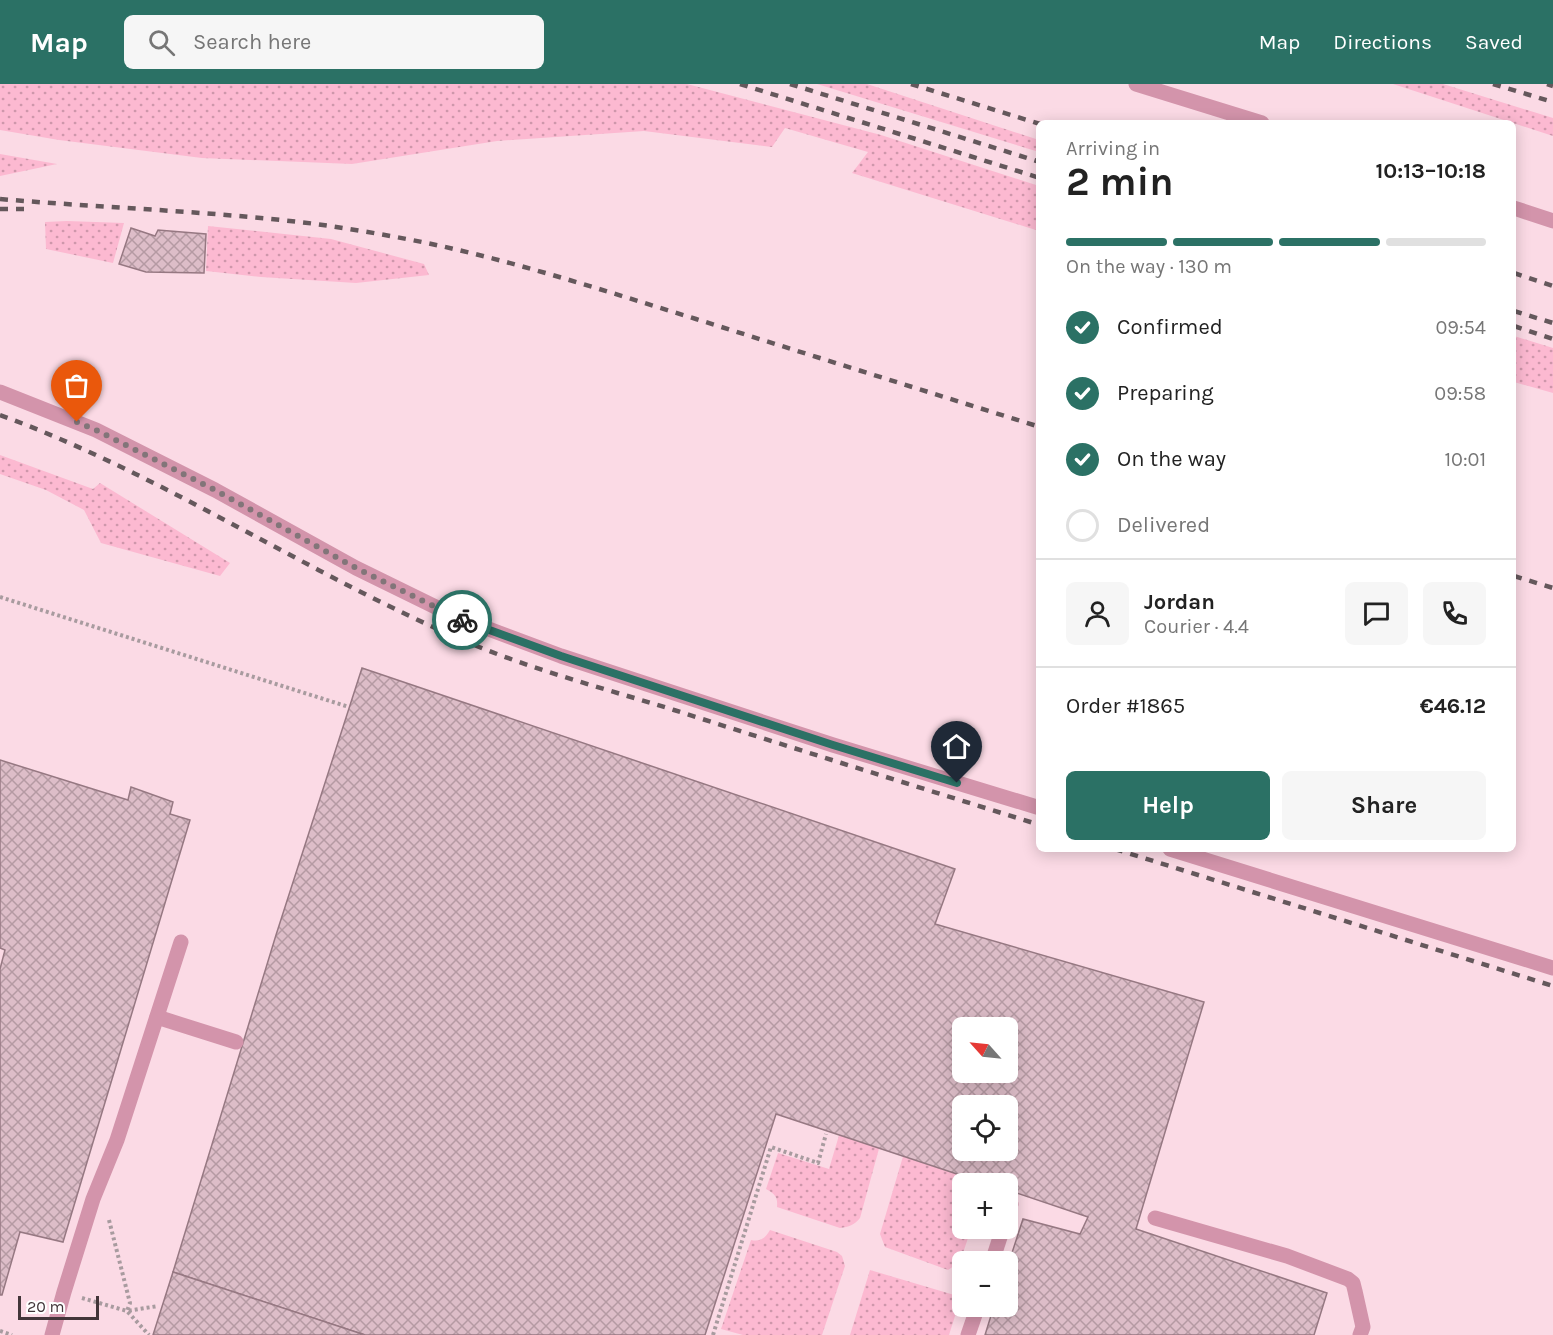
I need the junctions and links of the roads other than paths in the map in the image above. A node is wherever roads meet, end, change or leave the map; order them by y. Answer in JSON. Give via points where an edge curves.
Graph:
{"nodes":[{"id":1,"x":1136,"y":84,"type":"edge"},
{"id":2,"x":1252,"y":120,"type":"edge"},
{"id":3,"x":1516,"y":209,"type":"edge"},
{"id":4,"x":1553,"y":221,"type":"edge"},
{"id":5,"x":0,"y":392,"type":"edge"},
{"id":6,"x":1036,"y":807,"type":"edge"},
{"id":7,"x":1180,"y":852,"type":"edge"},
{"id":8,"x":181,"y":942,"type":"dead end"},
{"id":9,"x":1553,"y":968,"type":"edge"},
{"id":10,"x":157,"y":1017,"type":"junction"},
{"id":11,"x":236,"y":1042,"type":"dead end"},
{"id":12,"x":1155,"y":1218,"type":"dead end"},
{"id":13,"x":974,"y":1317,"type":"edge"},
{"id":14,"x":52,"y":1335,"type":"edge"},
{"id":15,"x":968,"y":1335,"type":"edge"},
{"id":16,"x":1360,"y":1335,"type":"edge"}],
"edges":[{"from":1,"to":2,"type":"lane"},
{"from":3,"to":4,"type":"lane"},
{"from":5,"to":6,"type":"lane","via":[[96,430],[454,616],[561,656]]},
{"from":7,"to":9,"type":"lane"},
{"from":8,"to":10,"type":"lane"},
{"from":10,"to":11,"type":"lane"},
{"from":10,"to":14,"type":"lane","via":[[117,1140],[93,1199]]},
{"from":12,"to":16,"type":"lane","via":[[1287,1256],[1348,1279],[1353,1284],[1363,1327]]},
{"from":13,"to":15,"type":"lane"}]}
